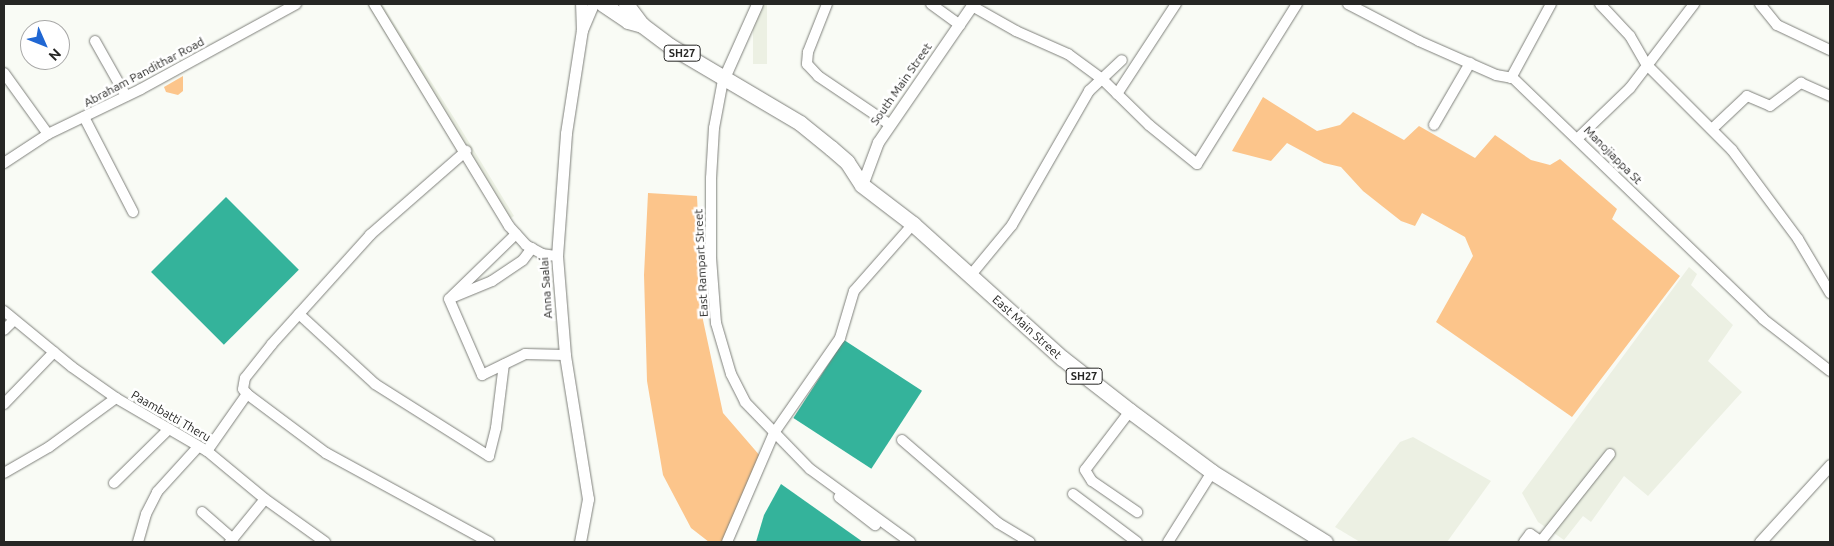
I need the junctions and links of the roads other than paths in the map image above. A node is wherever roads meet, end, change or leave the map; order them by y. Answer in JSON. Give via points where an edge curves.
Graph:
{"nodes":[{"id":1,"x":296,"y":4,"type":"edge"},
{"id":2,"x":374,"y":4,"type":"edge"},
{"id":3,"x":581,"y":4,"type":"edge"},
{"id":4,"x":593,"y":4,"type":"edge"},
{"id":5,"x":603,"y":4,"type":"edge"},
{"id":6,"x":626,"y":4,"type":"edge"},
{"id":7,"x":757,"y":4,"type":"edge"},
{"id":8,"x":827,"y":4,"type":"edge"},
{"id":9,"x":931,"y":4,"type":"edge"},
{"id":10,"x":1176,"y":4,"type":"edge"},
{"id":11,"x":1297,"y":4,"type":"edge"},
{"id":12,"x":1348,"y":4,"type":"edge"},
{"id":13,"x":1551,"y":4,"type":"edge"},
{"id":14,"x":1600,"y":4,"type":"edge"},
{"id":15,"x":1694,"y":4,"type":"edge"},
{"id":16,"x":1760,"y":4,"type":"edge"},
{"id":17,"x":973,"y":5,"type":"edge"},
{"id":18,"x":642,"y":25,"type":"junction"},
{"id":19,"x":960,"y":25,"type":"junction"},
{"id":20,"x":582,"y":30,"type":"junction"},
{"id":21,"x":95,"y":40,"type":"dead end"},
{"id":22,"x":1830,"y":50,"type":"edge"},
{"id":23,"x":1122,"y":60,"type":"dead end"},
{"id":24,"x":1470,"y":63,"type":"junction"},
{"id":25,"x":1651,"y":69,"type":"junction"},
{"id":26,"x":4,"y":73,"type":"edge"},
{"id":27,"x":1511,"y":78,"type":"junction"},
{"id":28,"x":1102,"y":79,"type":"junction"},
{"id":29,"x":723,"y":80,"type":"junction"},
{"id":30,"x":1117,"y":94,"type":"junction"},
{"id":31,"x":126,"y":96,"type":"junction"},
{"id":32,"x":1830,"y":96,"type":"edge"},
{"id":33,"x":84,"y":116,"type":"junction"},
{"id":34,"x":889,"y":124,"type":"junction"},
{"id":35,"x":1434,"y":125,"type":"dead end"},
{"id":36,"x":1712,"y":129,"type":"junction"},
{"id":37,"x":48,"y":134,"type":"junction"},
{"id":38,"x":1578,"y":138,"type":"junction"},
{"id":39,"x":466,"y":151,"type":"junction"},
{"id":40,"x":4,"y":163,"type":"edge"},
{"id":41,"x":862,"y":186,"type":"junction"},
{"id":42,"x":134,"y":212,"type":"dead end"},
{"id":43,"x":913,"y":224,"type":"junction"},
{"id":44,"x":516,"y":234,"type":"junction"},
{"id":45,"x":532,"y":248,"type":"junction"},
{"id":46,"x":557,"y":256,"type":"junction"},
{"id":47,"x":970,"y":276,"type":"junction"},
{"id":48,"x":1830,"y":293,"type":"edge"},
{"id":49,"x":449,"y":299,"type":"junction"},
{"id":50,"x":4,"y":311,"type":"edge"},
{"id":51,"x":299,"y":314,"type":"junction"},
{"id":52,"x":14,"y":320,"type":"junction"},
{"id":53,"x":4,"y":330,"type":"edge"},
{"id":54,"x":54,"y":352,"type":"junction"},
{"id":55,"x":564,"y":355,"type":"junction"},
{"id":56,"x":504,"y":364,"type":"junction"},
{"id":57,"x":1830,"y":371,"type":"edge"},
{"id":58,"x":247,"y":394,"type":"junction"},
{"id":59,"x":116,"y":398,"type":"junction"},
{"id":60,"x":4,"y":404,"type":"edge"},
{"id":61,"x":1130,"y":412,"type":"junction"},
{"id":62,"x":169,"y":429,"type":"junction"},
{"id":63,"x":774,"y":433,"type":"junction"},
{"id":64,"x":902,"y":440,"type":"dead end"},
{"id":65,"x":202,"y":449,"type":"junction"},
{"id":66,"x":1610,"y":454,"type":"dead end"},
{"id":67,"x":1830,"y":465,"type":"edge"},
{"id":68,"x":810,"y":469,"type":"junction"},
{"id":69,"x":1212,"y":472,"type":"junction"},
{"id":70,"x":4,"y":473,"type":"edge"},
{"id":71,"x":114,"y":483,"type":"dead end"},
{"id":72,"x":1073,"y":494,"type":"dead end"},
{"id":73,"x":265,"y":499,"type":"junction"},
{"id":74,"x":202,"y":512,"type":"dead end"},
{"id":75,"x":1137,"y":512,"type":"dead end"},
{"id":76,"x":231,"y":540,"type":"edge"},
{"id":77,"x":138,"y":542,"type":"edge"},
{"id":78,"x":325,"y":542,"type":"edge"},
{"id":79,"x":489,"y":542,"type":"edge"},
{"id":80,"x":580,"y":542,"type":"edge"},
{"id":81,"x":726,"y":542,"type":"edge"},
{"id":82,"x":899,"y":542,"type":"edge"},
{"id":83,"x":910,"y":542,"type":"edge"},
{"id":84,"x":1030,"y":542,"type":"edge"},
{"id":85,"x":1137,"y":542,"type":"edge"},
{"id":86,"x":1168,"y":542,"type":"edge"},
{"id":87,"x":1325,"y":542,"type":"edge"},
{"id":88,"x":1524,"y":542,"type":"edge"},
{"id":89,"x":1541,"y":542,"type":"edge"},
{"id":90,"x":1760,"y":542,"type":"edge"}],
"edges":[{"from":1,"to":31,"type":"street","name":"Abraham Pandithar Road"},
{"from":2,"to":39,"type":"street"},
{"from":3,"to":20,"type":"street","name":"Anna Saalai"},
{"from":4,"to":20,"type":"street","name":"Anna Saalai"},
{"from":5,"to":18,"type":"main road","number":"SH27","via":[[628,21]]},
{"from":6,"to":18,"type":"main road","number":"SH27"},
{"from":7,"to":29,"type":"street"},
{"from":8,"to":34,"type":"street","via":[[808,52],[807,64],[818,76]]},
{"from":9,"to":19,"type":"street"},
{"from":10,"to":30,"type":"street"},
{"from":11,"to":30,"type":"street","via":[[1197,164]]},
{"from":12,"to":24,"type":"street","name":"Manojiappa St"},
{"from":13,"to":27,"type":"street"},
{"from":14,"to":25,"type":"street","via":[[1630,36]]},
{"from":15,"to":25,"type":"street"},
{"from":16,"to":22,"type":"street","via":[[1778,25]]},
{"from":17,"to":19,"type":"street","name":"South Main Street"},
{"from":17,"to":28,"type":"street","via":[[1068,54]]},
{"from":18,"to":29,"type":"main road","number":"SH27"},
{"from":19,"to":34,"type":"street","name":"South Main Street"},
{"from":20,"to":46,"type":"street","name":"Anna Saalai","via":[[566,133]]},
{"from":21,"to":31,"type":"street"},
{"from":23,"to":28,"type":"street"},
{"from":24,"to":27,"type":"street","name":"Manojiappa St"},
{"from":24,"to":35,"type":"street"},
{"from":25,"to":36,"type":"street"},
{"from":25,"to":38,"type":"street"},
{"from":26,"to":37,"type":"street"},
{"from":27,"to":38,"type":"street","name":"Manojiappa St"},
{"from":28,"to":30,"type":"street"},
{"from":28,"to":47,"type":"street","via":[[1089,91],[1012,225]]},
{"from":29,"to":41,"type":"main road","number":"SH27","via":[[800,123],[847,162]]},
{"from":29,"to":63,"type":"street","name":"East Rampart Street","via":[[714,128],[711,178],[713,298],[723,352],[731,374],[745,402]]},
{"from":31,"to":33,"type":"street","name":"Abraham Pandithar Road"},
{"from":32,"to":36,"type":"street","via":[[1801,83],[1770,106],[1747,96]]},
{"from":33,"to":37,"type":"street","name":"Abraham Pandithar Road"},
{"from":33,"to":42,"type":"street"},
{"from":34,"to":41,"type":"street","name":"South Main Street","via":[[878,142]]},
{"from":36,"to":48,"type":"street","via":[[1732,150],[1798,239]]},
{"from":37,"to":40,"type":"street","name":"Abraham Pandithar Road"},
{"from":38,"to":57,"type":"street","name":"Manojiappa St","via":[[1763,319]]},
{"from":39,"to":44,"type":"street"},
{"from":39,"to":51,"type":"street","via":[[370,235]]},
{"from":41,"to":43,"type":"main road","name":"East Main Street","number":"SH27"},
{"from":43,"to":47,"type":"main road","name":"East Main Street","number":"SH27"},
{"from":43,"to":63,"type":"street","via":[[858,285],[840,338]]},
{"from":44,"to":45,"type":"street"},
{"from":44,"to":49,"type":"street"},
{"from":45,"to":46,"type":"street"},
{"from":45,"to":49,"type":"street","via":[[523,260],[492,281]]},
{"from":46,"to":55,"type":"street","name":"Anna Saalai"},
{"from":47,"to":61,"type":"main road","name":"East Main Street","number":"SH27","via":[[1062,358]]},
{"from":49,"to":56,"type":"street","via":[[482,375]]},
{"from":50,"to":52,"type":"street","name":"Paambatti Theru"},
{"from":51,"to":56,"type":"street","via":[[375,384],[488,456],[496,428]]},
{"from":51,"to":58,"type":"street","via":[[245,378],[243,389]]},
{"from":52,"to":53,"type":"street"},
{"from":52,"to":54,"type":"street","name":"Paambatti Theru"},
{"from":54,"to":59,"type":"street","name":"Paambatti Theru"},
{"from":54,"to":60,"type":"street"},
{"from":55,"to":56,"type":"street","via":[[525,354]]},
{"from":55,"to":80,"type":"street","name":"Anna Saalai","via":[[588,499]]},
{"from":58,"to":65,"type":"street"},
{"from":58,"to":79,"type":"street","via":[[326,453]]},
{"from":59,"to":62,"type":"street","name":"Paambatti Theru"},
{"from":59,"to":70,"type":"street","via":[[49,447]]},
{"from":61,"to":69,"type":"main road","name":"East Main Street","number":"SH27"},
{"from":61,"to":75,"type":"street","via":[[1085,470],[1092,481]]},
{"from":62,"to":65,"type":"street","name":"Paambatti Theru"},
{"from":62,"to":71,"type":"street"},
{"from":63,"to":68,"type":"street","name":"East Rampart Street"},
{"from":63,"to":81,"type":"street"},
{"from":64,"to":84,"type":"street","via":[[998,524]]},
{"from":65,"to":73,"type":"street","name":"Paambatti Theru"},
{"from":65,"to":77,"type":"street","via":[[156,492]]},
{"from":66,"to":89,"type":"street"},
{"from":67,"to":90,"type":"street"},
{"from":68,"to":82,"type":"street","via":[[853,509]]},
{"from":68,"to":83,"type":"street","name":"East Rampart Street"},
{"from":69,"to":86,"type":"street"},
{"from":69,"to":87,"type":"main road","name":"East Main Street","number":"SH27"},
{"from":72,"to":85,"type":"street"},
{"from":73,"to":76,"type":"street"},
{"from":73,"to":78,"type":"street","name":"Paambatti Theru"},
{"from":74,"to":76,"type":"street"},
{"from":88,"to":89,"type":"street","via":[[1530,534]]}]}
